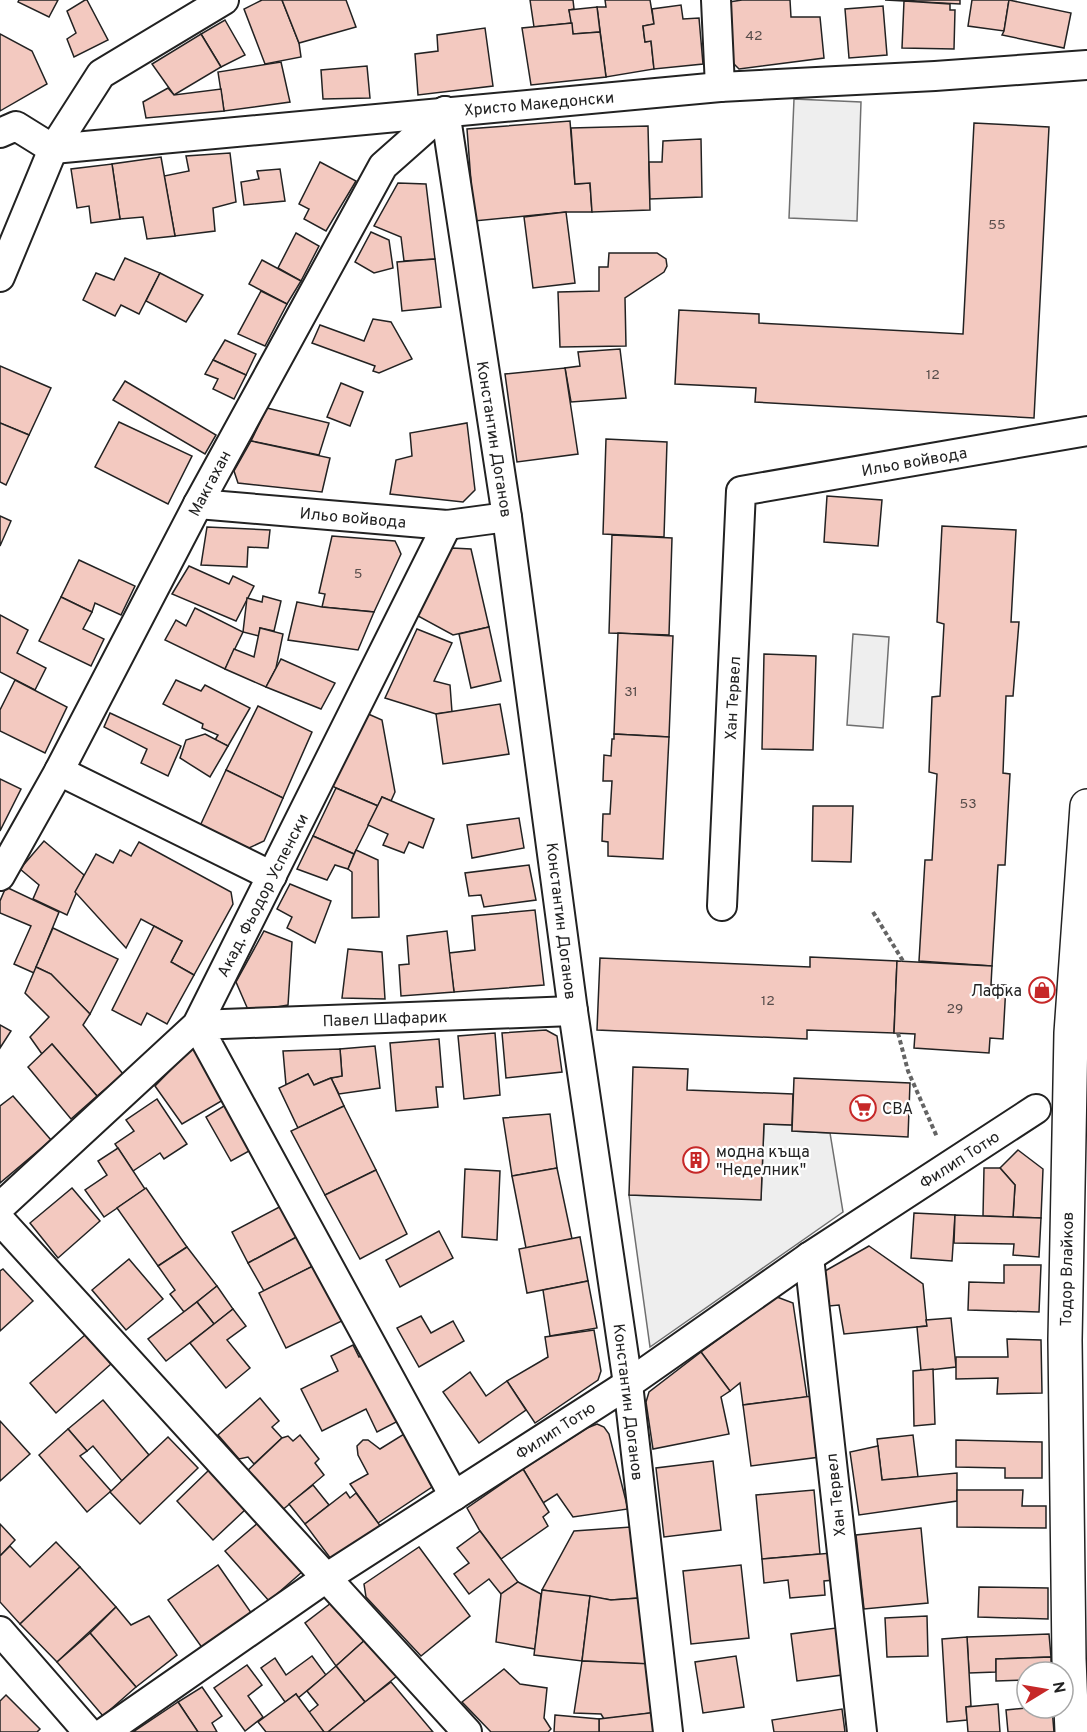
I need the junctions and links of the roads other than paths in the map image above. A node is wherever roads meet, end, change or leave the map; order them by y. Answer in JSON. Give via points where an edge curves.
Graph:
{"nodes":[{"id":1,"x":224,"y":0,"type":"edge"},
{"id":2,"x":716,"y":0,"type":"edge"},
{"id":3,"x":1087,"y":65,"type":"edge"},
{"id":4,"x":720,"y":87,"type":"junction"},
{"id":5,"x":445,"y":111,"type":"junction"},
{"id":6,"x":0,"y":133,"type":"edge"},
{"id":7,"x":53,"y":149,"type":"junction"},
{"id":8,"x":0,"y":277,"type":"edge"},
{"id":9,"x":1087,"y":431,"type":"edge"},
{"id":10,"x":741,"y":491,"type":"joint"},
{"id":11,"x":198,"y":504,"type":"junction"},
{"id":12,"x":507,"y":517,"type":"junction"},
{"id":13,"x":447,"y":525,"type":"junction"},
{"id":14,"x":59,"y":771,"type":"junction"},
{"id":15,"x":1087,"y":806,"type":"edge"},
{"id":16,"x":0,"y":876,"type":"edge"},
{"id":17,"x":272,"y":876,"type":"junction"},
{"id":18,"x":722,"y":906,"type":"dead end"},
{"id":19,"x":1081,"y":971,"type":"edge"},
{"id":20,"x":573,"y":1011,"type":"junction"},
{"id":21,"x":197,"y":1025,"type":"junction"},
{"id":22,"x":1036,"y":1109,"type":"dead end"},
{"id":23,"x":0,"y":1207,"type":"edge"},
{"id":24,"x":0,"y":1220,"type":"edge"},
{"id":25,"x":808,"y":1257,"type":"junction"},
{"id":26,"x":628,"y":1384,"type":"junction"},
{"id":27,"x":453,"y":1496,"type":"junction"},
{"id":28,"x":326,"y":1578,"type":"junction"},
{"id":29,"x":1078,"y":1586,"type":"edge"},
{"id":30,"x":0,"y":1631,"type":"edge"},
{"id":31,"x":88,"y":1732,"type":"edge"},
{"id":32,"x":105,"y":1732,"type":"edge"},
{"id":33,"x":467,"y":1732,"type":"edge"},
{"id":34,"x":668,"y":1732,"type":"edge"},
{"id":35,"x":862,"y":1732,"type":"edge"},
{"id":36,"x":1072,"y":1732,"type":"edge"}],
"edges":[{"from":1,"to":7,"type":"street","via":[[101,74]]},
{"from":2,"to":4,"type":"street"},
{"from":3,"to":4,"type":"street","name":"Христо Македонски"},
{"from":4,"to":5,"type":"street","name":"Христо Македонски"},
{"from":5,"to":7,"type":"street","name":"Христо Македонски"},
{"from":5,"to":11,"type":"street","name":"Макгахан","via":[[383,166]]},
{"from":5,"to":12,"type":"street","name":"Константин Доганов"},
{"from":6,"to":7,"type":"street","via":[[16,126]]},
{"from":7,"to":8,"type":"street"},
{"from":9,"to":10,"type":"street","name":"Ильо войвода"},
{"from":10,"to":18,"type":"street","name":"Хан Тервел"},
{"from":11,"to":13,"type":"street","name":"Ильо войвода"},
{"from":11,"to":14,"type":"street","name":"Макгахан"},
{"from":12,"to":13,"type":"street","name":"Ильо войвода"},
{"from":12,"to":20,"type":"street","name":"Константин Доганов"},
{"from":13,"to":17,"type":"street","name":"Акад. Фьодор Успенски"},
{"from":14,"to":16,"type":"street","name":"Макгахан"},
{"from":14,"to":17,"type":"street"},
{"from":15,"to":19,"type":"street","name":"Тодор Влайков"},
{"from":17,"to":21,"type":"street","name":"Акад. Фьодор Успенски"},
{"from":19,"to":29,"type":"street","name":"Тодор Влайков","via":[[1070,1086],[1065,1348]]},
{"from":20,"to":21,"type":"street","name":"Павел Шафарик"},
{"from":20,"to":26,"type":"street","name":"Константин Доганов"},
{"from":21,"to":23,"type":"street","name":"Акад. Фьодор Успенски"},
{"from":21,"to":27,"type":"street"},
{"from":22,"to":25,"type":"street","name":"Филип Тотю"},
{"from":24,"to":28,"type":"street"},
{"from":25,"to":26,"type":"street","name":"Филип Тотю"},
{"from":25,"to":35,"type":"street","name":"Хан Тервел"},
{"from":26,"to":27,"type":"street","name":"Филип Тотю"},
{"from":26,"to":34,"type":"street","name":"Константин Доганов"},
{"from":27,"to":28,"type":"street","name":"Филип Тотю"},
{"from":28,"to":32,"type":"street","name":"Филип Тотю"},
{"from":28,"to":33,"type":"street"},
{"from":29,"to":36,"type":"street","name":"Тодор Влайков"},
{"from":30,"to":31,"type":"street"}]}
